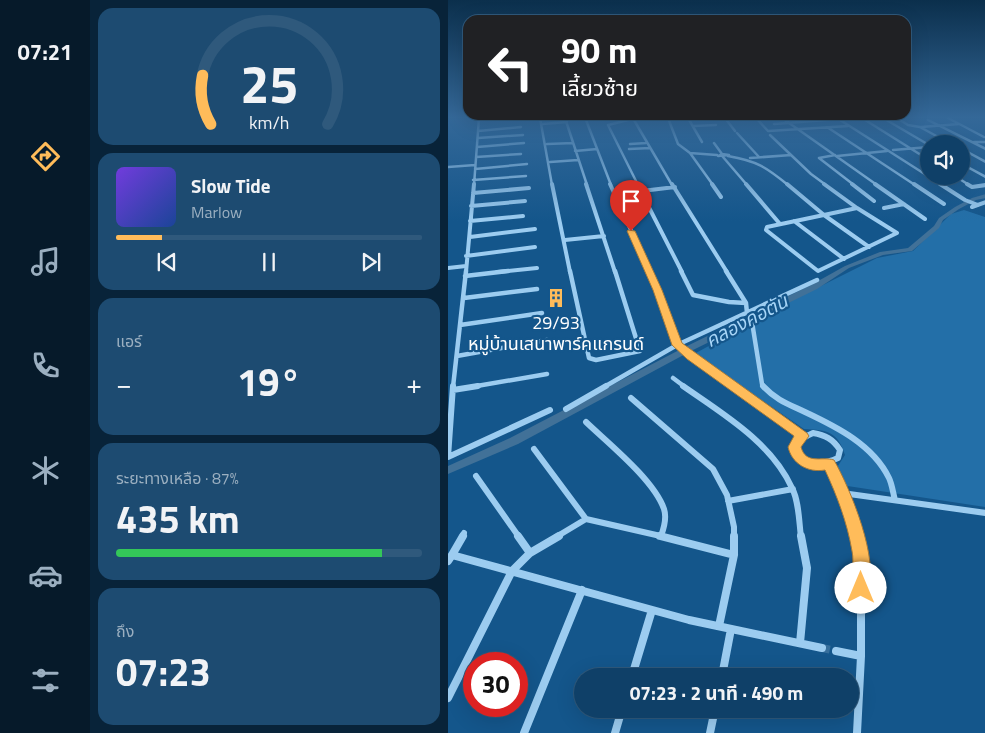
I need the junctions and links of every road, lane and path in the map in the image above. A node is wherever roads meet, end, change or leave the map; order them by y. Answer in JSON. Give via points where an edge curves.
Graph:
{"nodes":[{"id":1,"x":476,"y":152,"type":"edge"},
{"id":2,"x":548,"y":152,"type":"edge"},
{"id":3,"x":576,"y":152,"type":"edge"},
{"id":4,"x":598,"y":152,"type":"edge"},
{"id":5,"x":622,"y":152,"type":"edge"},
{"id":6,"x":653,"y":152,"type":"edge"},
{"id":7,"x":720,"y":152,"type":"edge"},
{"id":8,"x":755,"y":152,"type":"edge"},
{"id":9,"x":788,"y":152,"type":"edge"},
{"id":10,"x":831,"y":152,"type":"edge"},
{"id":11,"x":872,"y":152,"type":"edge"},
{"id":12,"x":891,"y":152,"type":"edge"},
{"id":13,"x":690,"y":153,"type":"joint"},
{"id":14,"x":866,"y":153,"type":"junction"},
{"id":15,"x":521,"y":154,"type":"dead end"},
{"id":16,"x":970,"y":154,"type":"edge"},
{"id":17,"x":722,"y":155,"type":"junction"},
{"id":18,"x":791,"y":155,"type":"junction"},
{"id":19,"x":836,"y":156,"type":"junction"},
{"id":20,"x":476,"y":157,"type":"junction"},
{"id":21,"x":759,"y":157,"type":"junction"},
{"id":22,"x":747,"y":159,"type":"junction"},
{"id":23,"x":578,"y":160,"type":"junction"},
{"id":24,"x":550,"y":162,"type":"junction"},
{"id":25,"x":986,"y":162,"type":"edge"},
{"id":26,"x":527,"y":164,"type":"dead end"},
{"id":27,"x":448,"y":167,"type":"edge"},
{"id":28,"x":474,"y":167,"type":"junction"},
{"id":29,"x":970,"y":168,"type":"edge"},
{"id":30,"x":526,"y":176,"type":"dead end"},
{"id":31,"x":986,"y":177,"type":"edge"},
{"id":32,"x":474,"y":180,"type":"junction"},
{"id":33,"x":969,"y":185,"type":"edge"},
{"id":34,"x":986,"y":185,"type":"edge"},
{"id":35,"x":675,"y":187,"type":"junction"},
{"id":36,"x":972,"y":187,"type":"junction"},
{"id":37,"x":529,"y":188,"type":"dead end"},
{"id":38,"x":642,"y":191,"type":"junction"},
{"id":39,"x":473,"y":192,"type":"junction"},
{"id":40,"x":979,"y":192,"type":"dead end"},
{"id":41,"x":644,"y":196,"type":"junction"},
{"id":42,"x":721,"y":197,"type":"dead end"},
{"id":43,"x":525,"y":201,"type":"dead end"},
{"id":44,"x":874,"y":201,"type":"dead end"},
{"id":45,"x":986,"y":202,"type":"edge"},
{"id":46,"x":635,"y":204,"type":"dead end"},
{"id":47,"x":904,"y":204,"type":"junction"},
{"id":48,"x":944,"y":204,"type":"dead end"},
{"id":49,"x":978,"y":205,"type":"junction"},
{"id":50,"x":472,"y":206,"type":"junction"},
{"id":51,"x":857,"y":208,"type":"junction"},
{"id":52,"x":884,"y":208,"type":"dead end"},
{"id":53,"x":972,"y":208,"type":"dead end"},
{"id":54,"x":824,"y":215,"type":"junction"},
{"id":55,"x":523,"y":216,"type":"dead end"},
{"id":56,"x":925,"y":219,"type":"dead end"},
{"id":57,"x":470,"y":221,"type":"junction"},
{"id":58,"x":794,"y":221,"type":"junction"},
{"id":59,"x":780,"y":224,"type":"junction"},
{"id":60,"x":535,"y":229,"type":"dead end"},
{"id":61,"x":604,"y":236,"type":"junction"},
{"id":62,"x":470,"y":237,"type":"junction"},
{"id":63,"x":565,"y":240,"type":"junction"},
{"id":64,"x":535,"y":247,"type":"dead end"},
{"id":65,"x":869,"y":247,"type":"junction"},
{"id":66,"x":466,"y":256,"type":"junction"},
{"id":67,"x":844,"y":259,"type":"junction"},
{"id":68,"x":466,"y":266,"type":"junction"},
{"id":69,"x":448,"y":268,"type":"edge"},
{"id":70,"x":537,"y":268,"type":"dead end"},
{"id":71,"x":465,"y":276,"type":"junction"},
{"id":72,"x":817,"y":280,"type":"dead end"},
{"id":73,"x":537,"y":289,"type":"dead end"},
{"id":74,"x":464,"y":298,"type":"junction"},
{"id":75,"x":746,"y":303,"type":"junction"},
{"id":76,"x":542,"y":313,"type":"dead end"},
{"id":77,"x":748,"y":314,"type":"junction"},
{"id":78,"x":460,"y":325,"type":"junction"},
{"id":79,"x":547,"y":340,"type":"dead end"},
{"id":80,"x":679,"y":346,"type":"junction"},
{"id":81,"x":457,"y":356,"type":"junction"},
{"id":82,"x":547,"y":374,"type":"dead end"},
{"id":83,"x":672,"y":378,"type":"dead end"},
{"id":84,"x":453,"y":390,"type":"junction"},
{"id":85,"x":632,"y":398,"type":"dead end"},
{"id":86,"x":566,"y":409,"type":"dead end"},
{"id":87,"x":550,"y":410,"type":"dead end"},
{"id":88,"x":586,"y":422,"type":"dead end"},
{"id":89,"x":802,"y":436,"type":"junction"},
{"id":90,"x":534,"y":449,"type":"dead end"},
{"id":91,"x":448,"y":457,"type":"edge"},
{"id":92,"x":830,"y":464,"type":"junction"},
{"id":93,"x":476,"y":476,"type":"dead end"},
{"id":94,"x":793,"y":489,"type":"junction"},
{"id":95,"x":842,"y":493,"type":"junction"},
{"id":96,"x":895,"y":500,"type":"junction"},
{"id":97,"x":728,"y":501,"type":"junction"},
{"id":98,"x":986,"y":513,"type":"edge"},
{"id":99,"x":586,"y":519,"type":"junction"},
{"id":100,"x":464,"y":533,"type":"dead end"},
{"id":101,"x":661,"y":536,"type":"junction"},
{"id":102,"x":530,"y":553,"type":"junction"},
{"id":103,"x":734,"y":555,"type":"junction"},
{"id":104,"x":450,"y":558,"type":"edge"},
{"id":105,"x":512,"y":571,"type":"junction"},
{"id":106,"x":582,"y":590,"type":"junction"},
{"id":107,"x":652,"y":610,"type":"junction"},
{"id":108,"x":719,"y":626,"type":"junction"},
{"id":109,"x":731,"y":629,"type":"junction"},
{"id":110,"x":800,"y":643,"type":"junction"},
{"id":111,"x":822,"y":648,"type":"tunnel mouth"},
{"id":112,"x":836,"y":651,"type":"tunnel mouth"},
{"id":113,"x":861,"y":656,"type":"junction"},
{"id":114,"x":634,"y":668,"type":"edge"},
{"id":115,"x":723,"y":668,"type":"edge"},
{"id":116,"x":448,"y":698,"type":"edge"},
{"id":117,"x":619,"y":718,"type":"edge"},
{"id":118,"x":713,"y":718,"type":"edge"},
{"id":119,"x":524,"y":733,"type":"edge"},
{"id":120,"x":615,"y":733,"type":"edge"},
{"id":121,"x":710,"y":733,"type":"edge"},
{"id":122,"x":856,"y":733,"type":"edge"}],
"edges":[{"from":1,"to":20,"type":"street"},
{"from":2,"to":24,"type":"street"},
{"from":3,"to":23,"type":"street"},
{"from":4,"to":80,"type":"street"},
{"from":5,"to":38,"type":"street"},
{"from":6,"to":35,"type":"street"},
{"from":7,"to":17,"type":"street"},
{"from":8,"to":21,"type":"street"},
{"from":9,"to":18,"type":"street"},
{"from":10,"to":19,"type":"street"},
{"from":11,"to":14,"type":"street"},
{"from":12,"to":49,"type":"street"},
{"from":13,"to":17,"type":"street"},
{"from":13,"to":42,"type":"street"},
{"from":14,"to":19,"type":"street"},
{"from":14,"to":48,"type":"street"},
{"from":15,"to":20,"type":"street"},
{"from":16,"to":25,"type":"street"},
{"from":17,"to":22,"type":"street"},
{"from":17,"to":59,"type":"street"},
{"from":18,"to":21,"type":"street"},
{"from":18,"to":51,"type":"street","via":[[810,174]]},
{"from":19,"to":44,"type":"street","via":[[819,158]]},
{"from":19,"to":47,"type":"street"},
{"from":20,"to":28,"type":"street"},
{"from":21,"to":22,"type":"street"},
{"from":22,"to":54,"type":"street","via":[[765,166]]},
{"from":23,"to":24,"type":"street"},
{"from":23,"to":61,"type":"street"},
{"from":24,"to":63,"type":"street"},
{"from":26,"to":28,"type":"street"},
{"from":27,"to":28,"type":"street"},
{"from":28,"to":32,"type":"street"},
{"from":29,"to":31,"type":"street"},
{"from":30,"to":32,"type":"street"},
{"from":32,"to":39,"type":"street"},
{"from":33,"to":36,"type":"street"},
{"from":34,"to":36,"type":"street"},
{"from":35,"to":38,"type":"street"},
{"from":35,"to":75,"type":"street"},
{"from":36,"to":40,"type":"street"},
{"from":37,"to":39,"type":"street"},
{"from":38,"to":41,"type":"street"},
{"from":39,"to":50,"type":"street"},
{"from":41,"to":46,"type":"street","via":[[634,198]]},
{"from":41,"to":75,"type":"street","via":[[693,295]]},
{"from":43,"to":50,"type":"street"},
{"from":45,"to":49,"type":"street"},
{"from":47,"to":52,"type":"street"},
{"from":47,"to":56,"type":"street"},
{"from":49,"to":53,"type":"street"},
{"from":50,"to":57,"type":"street"},
{"from":51,"to":54,"type":"street"},
{"from":51,"to":65,"type":"street","via":[[897,232]]},
{"from":54,"to":58,"type":"street"},
{"from":54,"to":65,"type":"street"},
{"from":55,"to":57,"type":"street"},
{"from":57,"to":62,"type":"street"},
{"from":58,"to":59,"type":"street"},
{"from":58,"to":67,"type":"street"},
{"from":59,"to":67,"type":"street","via":[[766,228],[816,271]]},
{"from":60,"to":62,"type":"street"},
{"from":61,"to":63,"type":"street"},
{"from":61,"to":63,"type":"street","via":[[640,351],[596,360],[589,358]]},
{"from":62,"to":66,"type":"street"},
{"from":64,"to":66,"type":"street"},
{"from":65,"to":67,"type":"street"},
{"from":66,"to":68,"type":"street"},
{"from":68,"to":69,"type":"street"},
{"from":68,"to":71,"type":"street"},
{"from":70,"to":71,"type":"street"},
{"from":71,"to":74,"type":"street"},
{"from":72,"to":77,"type":"street"},
{"from":73,"to":74,"type":"street"},
{"from":74,"to":78,"type":"street"},
{"from":75,"to":77,"type":"street"},
{"from":76,"to":78,"type":"street"},
{"from":77,"to":80,"type":"street"},
{"from":77,"to":96,"type":"street","via":[[762,384],[773,397],[833,425],[863,446],[889,478]]},
{"from":78,"to":81,"type":"street"},
{"from":79,"to":81,"type":"street"},
{"from":80,"to":86,"type":"street"},
{"from":80,"to":89,"type":"street"},
{"from":81,"to":84,"type":"street"},
{"from":82,"to":84,"type":"street"},
{"from":83,"to":94,"type":"street","via":[[752,436],[779,466]]},
{"from":84,"to":91,"type":"street"},
{"from":85,"to":97,"type":"street","via":[[713,469]]},
{"from":87,"to":91,"type":"street"},
{"from":88,"to":101,"type":"street","via":[[657,493],[665,511]]},
{"from":89,"to":92,"type":"street","via":[[795,447],[802,460],[810,464]]},
{"from":89,"to":92,"type":"street","via":[[813,433],[835,441],[840,450],[838,458]]},
{"from":90,"to":99,"type":"street"},
{"from":92,"to":95,"type":"street"},
{"from":93,"to":102,"type":"street"},
{"from":94,"to":97,"type":"street"},
{"from":94,"to":110,"type":"street","via":[[807,568]]},
{"from":95,"to":96,"type":"street"},
{"from":95,"to":113,"type":"street","via":[[851,512],[861,554]]},
{"from":96,"to":98,"type":"street"},
{"from":97,"to":103,"type":"street","via":[[734,527]]},
{"from":99,"to":101,"type":"street"},
{"from":99,"to":102,"type":"street"},
{"from":100,"to":104,"type":"street"},
{"from":101,"to":103,"type":"street"},
{"from":102,"to":105,"type":"street"},
{"from":103,"to":108,"type":"street"},
{"from":104,"to":105,"type":"street"},
{"from":105,"to":106,"type":"street"},
{"from":105,"to":116,"type":"street"},
{"from":106,"to":107,"type":"street"},
{"from":106,"to":119,"type":"street"},
{"from":107,"to":108,"type":"street"},
{"from":107,"to":114,"type":"street"},
{"from":108,"to":109,"type":"street"},
{"from":109,"to":110,"type":"street"},
{"from":109,"to":115,"type":"street"},
{"from":110,"to":111,"type":"street"},
{"from":112,"to":113,"type":"street"},
{"from":113,"to":122,"type":"street"},
{"from":117,"to":120,"type":"street"},
{"from":118,"to":121,"type":"street"}]}
